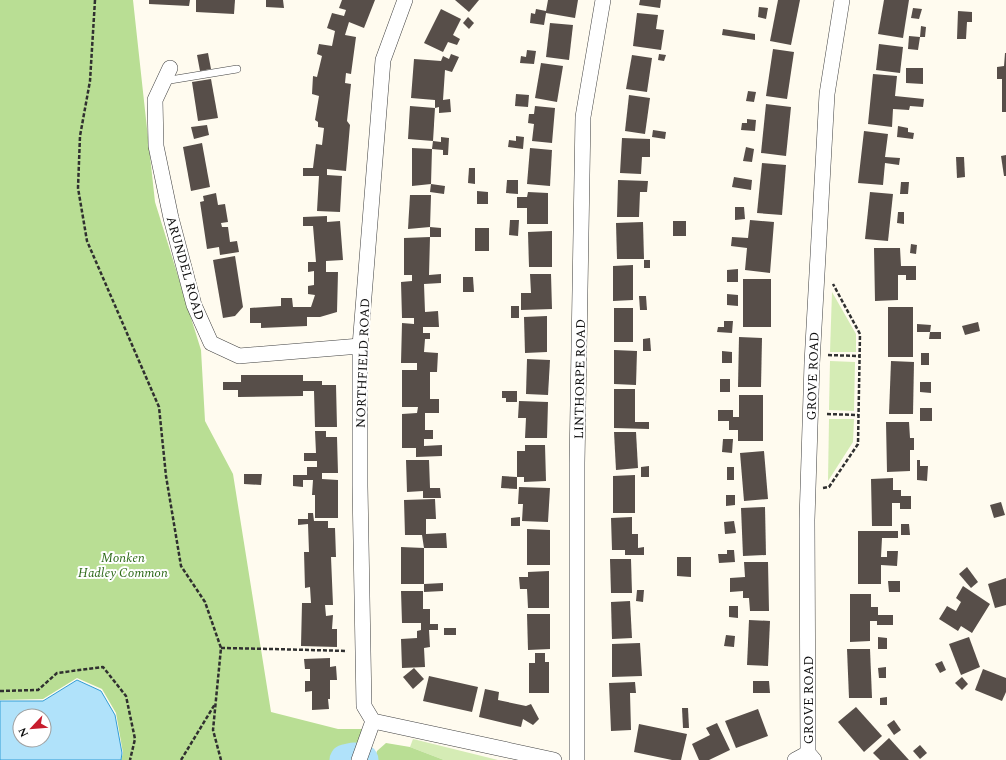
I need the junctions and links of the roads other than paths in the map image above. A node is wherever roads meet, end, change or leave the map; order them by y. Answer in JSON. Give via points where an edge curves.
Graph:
{"nodes":[{"id":1,"x":405,"y":0,"type":"edge"},
{"id":2,"x":603,"y":0,"type":"edge"},
{"id":3,"x":842,"y":0,"type":"edge"},
{"id":4,"x":237,"y":69,"type":"dead end"},
{"id":5,"x":167,"y":74,"type":"joint"},
{"id":6,"x":360,"y":346,"type":"junction"},
{"id":7,"x":373,"y":721,"type":"junction"},
{"id":8,"x":359,"y":757,"type":"edge"},
{"id":9,"x":806,"y":758,"type":"edge"},
{"id":10,"x":554,"y":760,"type":"edge"},
{"id":11,"x":577,"y":760,"type":"edge"}],
"edges":[{"from":1,"to":6,"type":"street","name":"NORTHFIELD ROAD","via":[[383,60]]},
{"from":2,"to":11,"type":"street","name":"LINTHORPE ROAD","via":[[583,117],[577,463]]},
{"from":3,"to":9,"type":"street","name":"GROVE ROAD","via":[[827,94],[812,354]]},
{"from":4,"to":5,"type":"lane"},
{"from":5,"to":6,"type":"street","name":"ARUNDEL ROAD","via":[[155,100],[156,146],[171,218],[194,305],[211,342],[239,356]]},
{"from":6,"to":7,"type":"street","name":"NORTHFIELD ROAD","via":[[364,706]]},
{"from":7,"to":8,"type":"street"},
{"from":7,"to":10,"type":"street"}]}
